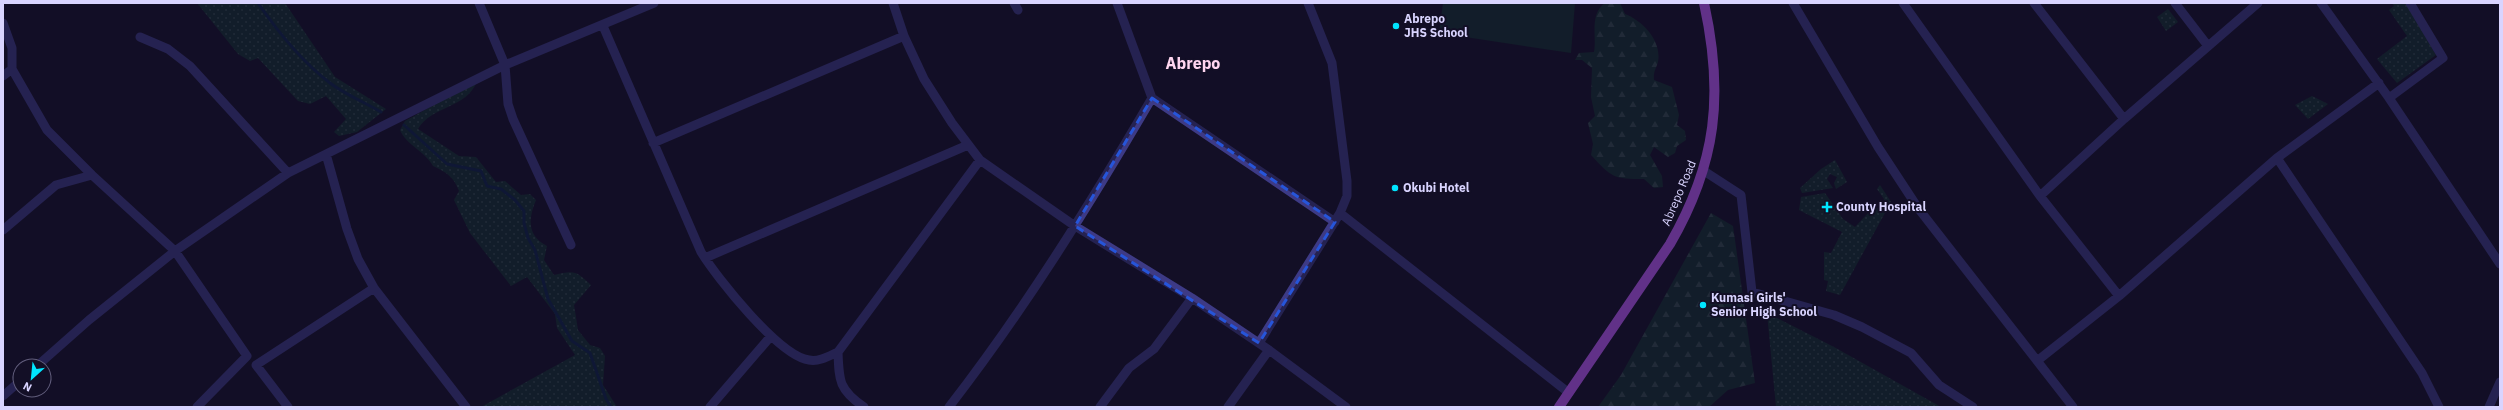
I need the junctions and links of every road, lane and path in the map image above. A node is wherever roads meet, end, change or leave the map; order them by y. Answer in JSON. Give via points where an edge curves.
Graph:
{"nodes":[{"id":1,"x":479,"y":3,"type":"edge"},
{"id":2,"x":893,"y":3,"type":"edge"},
{"id":3,"x":1117,"y":3,"type":"edge"},
{"id":4,"x":1308,"y":3,"type":"edge"},
{"id":5,"x":1704,"y":3,"type":"edge"},
{"id":6,"x":1793,"y":3,"type":"edge"},
{"id":7,"x":1903,"y":3,"type":"edge"},
{"id":8,"x":2034,"y":3,"type":"edge"},
{"id":9,"x":2175,"y":3,"type":"edge"},
{"id":10,"x":2258,"y":3,"type":"edge"},
{"id":11,"x":2321,"y":3,"type":"edge"},
{"id":12,"x":2410,"y":3,"type":"edge"},
{"id":13,"x":650,"y":4,"type":"edge"},
{"id":14,"x":3,"y":23,"type":"edge"},
{"id":15,"x":603,"y":26,"type":"junction"},
{"id":16,"x":140,"y":36,"type":"dead end"},
{"id":17,"x":904,"y":36,"type":"junction"},
{"id":18,"x":2208,"y":46,"type":"junction"},
{"id":19,"x":505,"y":65,"type":"junction"},
{"id":20,"x":12,"y":69,"type":"junction"},
{"id":21,"x":3,"y":76,"type":"edge"},
{"id":22,"x":2379,"y":83,"type":"junction"},
{"id":23,"x":1152,"y":98,"type":"junction"},
{"id":24,"x":2389,"y":98,"type":"junction"},
{"id":25,"x":2124,"y":118,"type":"junction"},
{"id":26,"x":654,"y":143,"type":"junction"},
{"id":27,"x":968,"y":145,"type":"junction"},
{"id":28,"x":326,"y":154,"type":"junction"},
{"id":29,"x":2277,"y":158,"type":"junction"},
{"id":30,"x":980,"y":160,"type":"junction"},
{"id":31,"x":1704,"y":171,"type":"junction"},
{"id":32,"x":288,"y":173,"type":"junction"},
{"id":33,"x":92,"y":175,"type":"junction"},
{"id":34,"x":2040,"y":196,"type":"junction"},
{"id":35,"x":1340,"y":213,"type":"junction"},
{"id":36,"x":1335,"y":222,"type":"junction"},
{"id":37,"x":1075,"y":226,"type":"junction"},
{"id":38,"x":3,"y":230,"type":"edge"},
{"id":39,"x":570,"y":245,"type":"dead end"},
{"id":40,"x":175,"y":251,"type":"junction"},
{"id":41,"x":705,"y":258,"type":"junction"},
{"id":42,"x":2500,"y":264,"type":"edge"},
{"id":43,"x":374,"y":288,"type":"junction"},
{"id":44,"x":2119,"y":296,"type":"junction"},
{"id":45,"x":1192,"y":298,"type":"junction"},
{"id":46,"x":771,"y":336,"type":"junction"},
{"id":47,"x":1259,"y":343,"type":"junction"},
{"id":48,"x":1269,"y":350,"type":"junction"},
{"id":49,"x":838,"y":352,"type":"junction"},
{"id":50,"x":247,"y":356,"type":"junction"},
{"id":51,"x":46,"y":358,"type":"edge"},
{"id":52,"x":2037,"y":361,"type":"junction"},
{"id":53,"x":256,"y":365,"type":"junction"},
{"id":54,"x":2500,"y":382,"type":"edge"},
{"id":55,"x":12,"y":388,"type":"edge"},
{"id":56,"x":1570,"y":393,"type":"junction"},
{"id":57,"x":3,"y":396,"type":"edge"},
{"id":58,"x":196,"y":407,"type":"edge"},
{"id":59,"x":288,"y":407,"type":"edge"},
{"id":60,"x":466,"y":407,"type":"edge"},
{"id":61,"x":710,"y":407,"type":"edge"},
{"id":62,"x":864,"y":407,"type":"edge"},
{"id":63,"x":949,"y":407,"type":"edge"},
{"id":64,"x":1100,"y":407,"type":"edge"},
{"id":65,"x":1228,"y":407,"type":"edge"},
{"id":66,"x":1346,"y":407,"type":"edge"},
{"id":67,"x":1559,"y":407,"type":"edge"},
{"id":68,"x":1973,"y":407,"type":"edge"},
{"id":69,"x":2073,"y":407,"type":"edge"},
{"id":70,"x":2439,"y":407,"type":"edge"},
{"id":71,"x":2489,"y":407,"type":"edge"}],
"edges":[{"from":1,"to":19,"type":"street"},
{"from":2,"to":17,"type":"street"},
{"from":3,"to":23,"type":"street"},
{"from":4,"to":35,"type":"street","via":[[1332,63],[1347,181],[1347,196]]},
{"from":5,"to":31,"type":"main road","name":"Abrepo Road","via":[[1715,87],[1714,121]]},
{"from":6,"to":52,"type":"street","via":[[1878,147],[1918,208]]},
{"from":7,"to":34,"type":"street"},
{"from":8,"to":25,"type":"street"},
{"from":9,"to":18,"type":"street"},
{"from":10,"to":18,"type":"street"},
{"from":11,"to":22,"type":"street"},
{"from":12,"to":24,"type":"street","via":[[2443,58]]},
{"from":13,"to":15,"type":"street"},
{"from":14,"to":20,"type":"street","via":[[12,48]]},
{"from":15,"to":19,"type":"street"},
{"from":15,"to":26,"type":"street"},
{"from":16,"to":32,"type":"street","via":[[168,48],[190,66]]},
{"from":17,"to":26,"type":"street"},
{"from":17,"to":27,"type":"street","via":[[924,79]]},
{"from":18,"to":25,"type":"street"},
{"from":19,"to":28,"type":"street"},
{"from":19,"to":39,"type":"street","via":[[508,104],[513,119]]},
{"from":20,"to":21,"type":"street"},
{"from":20,"to":33,"type":"street","via":[[47,130]]},
{"from":22,"to":24,"type":"street"},
{"from":22,"to":29,"type":"street"},
{"from":23,"to":36,"type":"street"},
{"from":23,"to":37,"type":"street"},
{"from":24,"to":42,"type":"street"},
{"from":25,"to":34,"type":"street"},
{"from":26,"to":41,"type":"street"},
{"from":27,"to":30,"type":"street"},
{"from":27,"to":41,"type":"street"},
{"from":28,"to":32,"type":"street"},
{"from":28,"to":43,"type":"street","via":[[347,230],[358,259]]},
{"from":29,"to":44,"type":"street"},
{"from":29,"to":70,"type":"street","via":[[2422,373]]},
{"from":30,"to":37,"type":"street"},
{"from":30,"to":49,"type":"street"},
{"from":31,"to":56,"type":"main road","name":"Abrepo Road","via":[[1685,218],[1670,244]]},
{"from":31,"to":68,"type":"street","via":[[1741,195],[1752,292],[1834,315],[1862,327],[1911,353],[1939,385]]},
{"from":32,"to":40,"type":"street"},
{"from":33,"to":38,"type":"street","via":[[56,185]]},
{"from":33,"to":40,"type":"street"},
{"from":34,"to":44,"type":"street"},
{"from":35,"to":36,"type":"street"},
{"from":35,"to":56,"type":"street"},
{"from":36,"to":47,"type":"street"},
{"from":37,"to":45,"type":"street"},
{"from":37,"to":63,"type":"street","via":[[991,353]]},
{"from":40,"to":50,"type":"street"},
{"from":40,"to":51,"type":"street"},
{"from":41,"to":46,"type":"street"},
{"from":43,"to":53,"type":"street"},
{"from":43,"to":60,"type":"street"},
{"from":44,"to":52,"type":"street"},
{"from":45,"to":47,"type":"street"},
{"from":45,"to":64,"type":"street","via":[[1154,349],[1129,368]]},
{"from":46,"to":49,"type":"street","via":[[797,356],[809,360],[819,360]]},
{"from":46,"to":61,"type":"street"},
{"from":47,"to":48,"type":"street"},
{"from":48,"to":65,"type":"street"},
{"from":48,"to":66,"type":"street"},
{"from":49,"to":62,"type":"street","via":[[843,389]]},
{"from":50,"to":53,"type":"street"},
{"from":50,"to":58,"type":"street"},
{"from":52,"to":69,"type":"street"},
{"from":53,"to":59,"type":"street"},
{"from":54,"to":71,"type":"street"},
{"from":55,"to":57,"type":"street"},
{"from":56,"to":67,"type":"main road","name":"Abrepo Road"}]}
